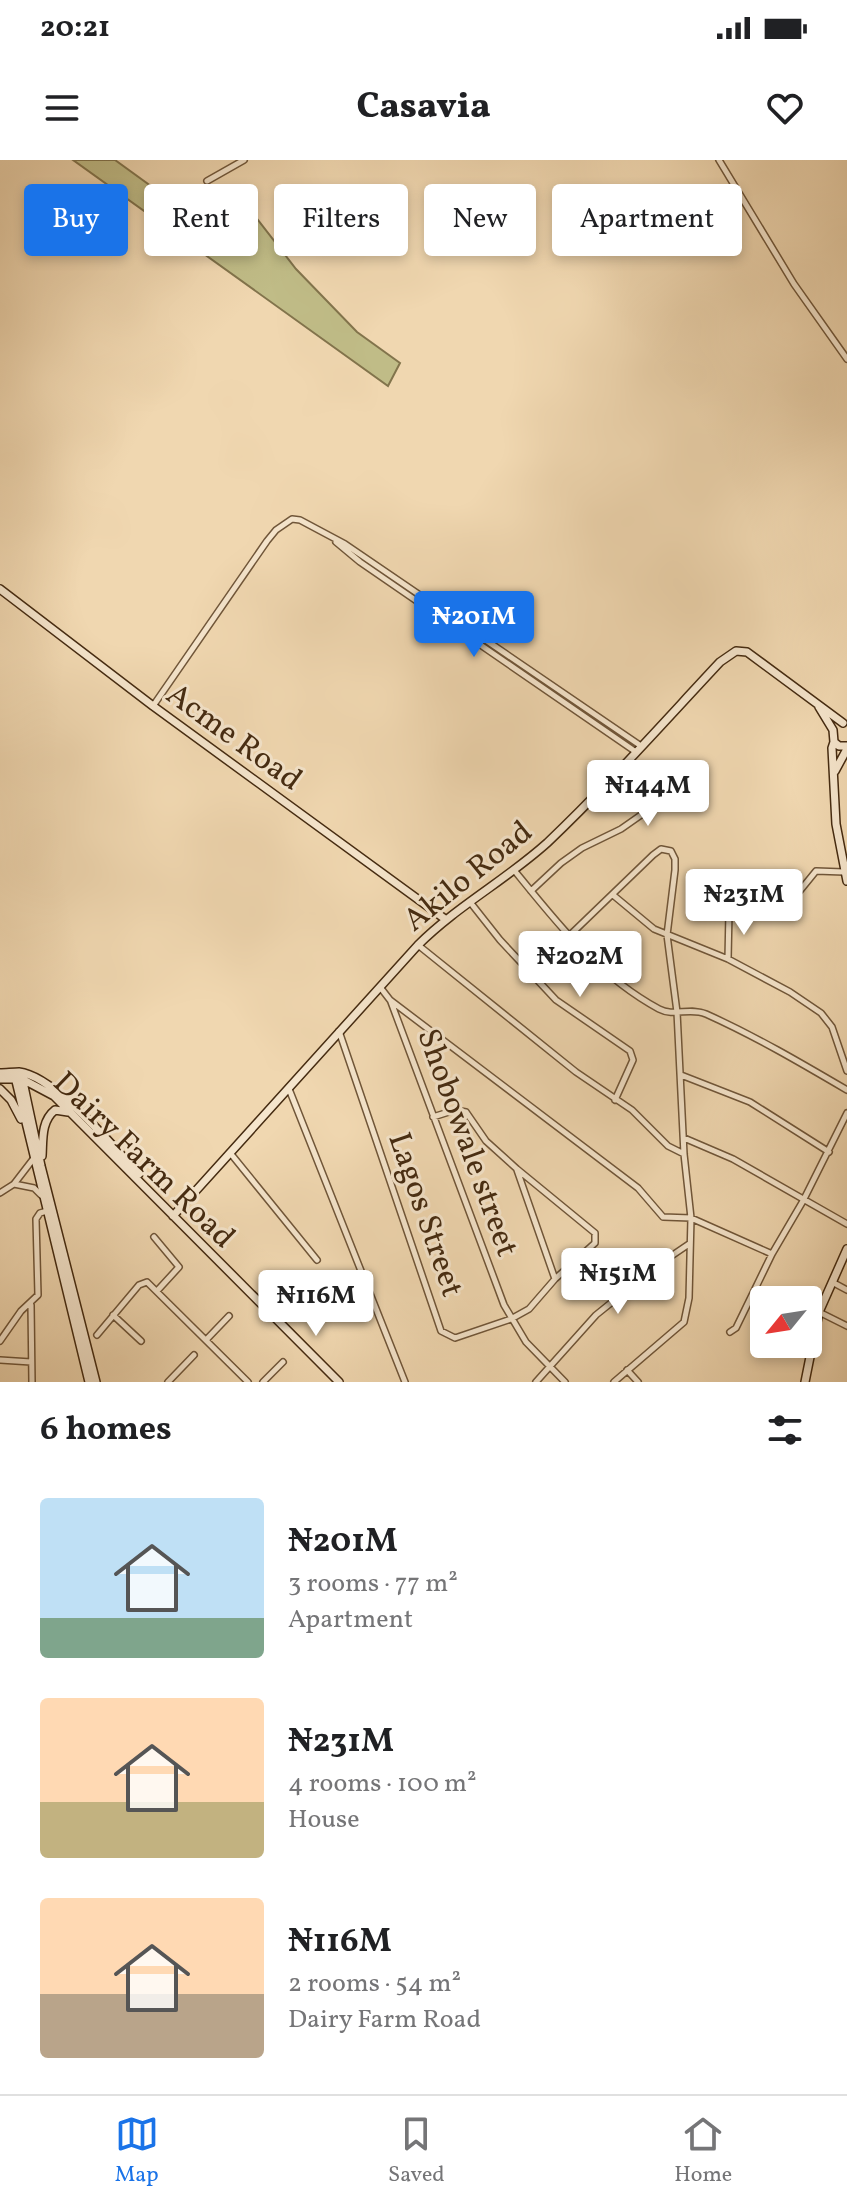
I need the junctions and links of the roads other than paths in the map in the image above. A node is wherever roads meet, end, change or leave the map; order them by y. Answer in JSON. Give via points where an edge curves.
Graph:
{"nodes":[{"id":1,"x":244,"y":160,"type":"edge"},
{"id":2,"x":719,"y":160,"type":"edge"},
{"id":3,"x":207,"y":181,"type":"dead end"},
{"id":4,"x":847,"y":359,"type":"edge"},
{"id":5,"x":0,"y":589,"type":"edge"},
{"id":6,"x":815,"y":702,"type":"junction"},
{"id":7,"x":153,"y":706,"type":"junction"},
{"id":8,"x":845,"y":723,"type":"edge"},
{"id":9,"x":833,"y":730,"type":"junction"},
{"id":10,"x":834,"y":742,"type":"junction"},
{"id":11,"x":847,"y":748,"type":"edge"},
{"id":12,"x":638,"y":749,"type":"junction"},
{"id":13,"x":622,"y":765,"type":"junction"},
{"id":14,"x":834,"y":773,"type":"junction"},
{"id":15,"x":514,"y":870,"type":"junction"},
{"id":16,"x":846,"y":876,"type":"edge"},
{"id":17,"x":754,"y":881,"type":"dead end"},
{"id":18,"x":531,"y":891,"type":"junction"},
{"id":19,"x":613,"y":895,"type":"junction"},
{"id":20,"x":470,"y":901,"type":"junction"},
{"id":21,"x":729,"y":912,"type":"dead end"},
{"id":22,"x":445,"y":919,"type":"junction"},
{"id":23,"x":667,"y":935,"type":"junction"},
{"id":24,"x":568,"y":937,"type":"junction"},
{"id":25,"x":418,"y":945,"type":"junction"},
{"id":26,"x":728,"y":959,"type":"junction"},
{"id":27,"x":380,"y":986,"type":"junction"},
{"id":28,"x":390,"y":1000,"type":"junction"},
{"id":29,"x":677,"y":1012,"type":"junction"},
{"id":30,"x":339,"y":1030,"type":"junction"},
{"id":31,"x":847,"y":1071,"type":"edge"},
{"id":32,"x":0,"y":1073,"type":"edge"},
{"id":33,"x":681,"y":1075,"type":"junction"},
{"id":34,"x":18,"y":1076,"type":"junction"},
{"id":35,"x":0,"y":1079,"type":"edge"},
{"id":36,"x":0,"y":1089,"type":"edge"},
{"id":37,"x":289,"y":1089,"type":"junction"},
{"id":38,"x":847,"y":1090,"type":"edge"},
{"id":39,"x":615,"y":1100,"type":"junction"},
{"id":40,"x":70,"y":1113,"type":"junction"},
{"id":41,"x":847,"y":1113,"type":"edge"},
{"id":42,"x":433,"y":1117,"type":"junction"},
{"id":43,"x":27,"y":1130,"type":"junction"},
{"id":44,"x":684,"y":1138,"type":"junction"},
{"id":45,"x":829,"y":1152,"type":"junction"},
{"id":46,"x":231,"y":1154,"type":"junction"},
{"id":47,"x":684,"y":1154,"type":"junction"},
{"id":48,"x":34,"y":1158,"type":"junction"},
{"id":49,"x":41,"y":1166,"type":"junction"},
{"id":50,"x":517,"y":1169,"type":"junction"},
{"id":51,"x":14,"y":1184,"type":"junction"},
{"id":52,"x":0,"y":1193,"type":"edge"},
{"id":53,"x":44,"y":1198,"type":"junction"},
{"id":54,"x":803,"y":1201,"type":"junction"},
{"id":55,"x":50,"y":1210,"type":"junction"},
{"id":56,"x":175,"y":1214,"type":"junction"},
{"id":57,"x":691,"y":1218,"type":"junction"},
{"id":58,"x":847,"y":1224,"type":"edge"},
{"id":59,"x":154,"y":1237,"type":"dead end"},
{"id":60,"x":690,"y":1243,"type":"junction"},
{"id":61,"x":847,"y":1249,"type":"edge"},
{"id":62,"x":772,"y":1254,"type":"junction"},
{"id":63,"x":317,"y":1260,"type":"dead end"},
{"id":64,"x":555,"y":1279,"type":"junction"},
{"id":65,"x":832,"y":1282,"type":"junction"},
{"id":66,"x":847,"y":1290,"type":"edge"},
{"id":67,"x":157,"y":1291,"type":"junction"},
{"id":68,"x":31,"y":1305,"type":"junction"},
{"id":69,"x":822,"y":1305,"type":"edge"},
{"id":70,"x":822,"y":1314,"type":"edge"},
{"id":71,"x":113,"y":1315,"type":"junction"},
{"id":72,"x":229,"y":1316,"type":"dead end"},
{"id":73,"x":511,"y":1319,"type":"junction"},
{"id":74,"x":847,"y":1326,"type":"edge"},
{"id":75,"x":730,"y":1332,"type":"dead end"},
{"id":76,"x":97,"y":1335,"type":"dead end"},
{"id":77,"x":82,"y":1339,"type":"junction"},
{"id":78,"x":206,"y":1340,"type":"junction"},
{"id":79,"x":0,"y":1341,"type":"edge"},
{"id":80,"x":141,"y":1341,"type":"dead end"},
{"id":81,"x":194,"y":1355,"type":"dead end"},
{"id":82,"x":809,"y":1358,"type":"edge"},
{"id":83,"x":0,"y":1360,"type":"edge"},
{"id":84,"x":31,"y":1362,"type":"junction"},
{"id":85,"x":283,"y":1362,"type":"dead end"},
{"id":86,"x":549,"y":1365,"type":"junction"},
{"id":87,"x":627,"y":1370,"type":"junction"},
{"id":88,"x":805,"y":1378,"type":"edge"},
{"id":89,"x":32,"y":1382,"type":"edge"},
{"id":90,"x":89,"y":1382,"type":"edge"},
{"id":91,"x":96,"y":1382,"type":"edge"},
{"id":92,"x":168,"y":1382,"type":"edge"},
{"id":93,"x":248,"y":1382,"type":"edge"},
{"id":94,"x":263,"y":1382,"type":"edge"},
{"id":95,"x":339,"y":1382,"type":"edge"},
{"id":96,"x":405,"y":1382,"type":"edge"},
{"id":97,"x":536,"y":1382,"type":"edge"},
{"id":98,"x":565,"y":1382,"type":"edge"},
{"id":99,"x":614,"y":1382,"type":"edge"},
{"id":100,"x":638,"y":1382,"type":"edge"},
{"id":101,"x":815,"y":1382,"type":"edge"}],
"edges":[{"from":1,"to":3,"type":"street"},
{"from":2,"to":4,"type":"street","via":[[794,284]]},
{"from":5,"to":7,"type":"main road","name":"Acme Road"},
{"from":6,"to":8,"type":"main road","name":"Akilo Road"},
{"from":6,"to":9,"type":"main road","name":"Akilo Road"},
{"from":6,"to":12,"type":"main road","name":"Akilo Road","via":[[739,650],[720,662]]},
{"from":7,"to":12,"type":"street","via":[[276,530],[292,519],[341,541]]},
{"from":7,"to":22,"type":"main road","name":"Acme Road"},
{"from":8,"to":9,"type":"main road"},
{"from":9,"to":10,"type":"main road"},
{"from":10,"to":11,"type":"main road"},
{"from":10,"to":14,"type":"main road"},
{"from":11,"to":14,"type":"main road"},
{"from":12,"to":13,"type":"main road","name":"Akilo Road"},
{"from":13,"to":15,"type":"main road","name":"Akilo Road"},
{"from":13,"to":18,"type":"street","via":[[635,778],[646,778],[661,801],[582,848]]},
{"from":14,"to":16,"type":"main road"},
{"from":15,"to":18,"type":"street"},
{"from":15,"to":20,"type":"main road","name":"Akilo Road"},
{"from":16,"to":17,"type":"street","via":[[816,871],[794,898]]},
{"from":18,"to":24,"type":"street"},
{"from":19,"to":23,"type":"street"},
{"from":19,"to":23,"type":"street","via":[[653,855],[669,850],[675,870]]},
{"from":19,"to":24,"type":"street"},
{"from":20,"to":22,"type":"main road","name":"Akilo Road"},
{"from":20,"to":39,"type":"street","via":[[545,990],[630,1051],[633,1060]]},
{"from":21,"to":26,"type":"street"},
{"from":22,"to":25,"type":"main road","name":"Akilo Road"},
{"from":23,"to":26,"type":"street"},
{"from":23,"to":29,"type":"street"},
{"from":24,"to":29,"type":"street","via":[[629,992],[661,1011]]},
{"from":25,"to":27,"type":"main road","name":"Akilo Road"},
{"from":25,"to":39,"type":"street"},
{"from":26,"to":31,"type":"street","via":[[821,1013],[832,1027]]},
{"from":27,"to":28,"type":"street"},
{"from":27,"to":30,"type":"main road","name":"Akilo Road"},
{"from":28,"to":42,"type":"street","name":"Shobowale street"},
{"from":28,"to":57,"type":"street","via":[[638,1188],[663,1217]]},
{"from":29,"to":33,"type":"street"},
{"from":29,"to":38,"type":"street","via":[[703,1013]]},
{"from":30,"to":37,"type":"main road","name":"Akilo Road"},
{"from":30,"to":73,"type":"street","name":"Lagos Street","via":[[441,1331],[455,1338]]},
{"from":32,"to":34,"type":"main road"},
{"from":33,"to":44,"type":"street"},
{"from":33,"to":45,"type":"street","via":[[750,1102]]},
{"from":34,"to":35,"type":"main road"},
{"from":34,"to":40,"type":"main road","name":"Dairy Farm Road","via":[[54,1096]]},
{"from":34,"to":43,"type":"main road"},
{"from":34,"to":49,"type":"main road"},
{"from":34,"to":56,"type":"main road","name":"Dairy Farm Road","via":[[39,1080],[77,1109]]},
{"from":36,"to":43,"type":"main road"},
{"from":37,"to":46,"type":"main road","name":"Akilo Road"},
{"from":37,"to":96,"type":"street"},
{"from":39,"to":47,"type":"street"},
{"from":40,"to":49,"type":"main road","via":[[62,1109],[49,1114]]},
{"from":40,"to":56,"type":"main road","name":"Dairy Farm Road"},
{"from":41,"to":45,"type":"street"},
{"from":42,"to":50,"type":"street","via":[[466,1112],[486,1141]]},
{"from":42,"to":73,"type":"street","name":"Shobowale street"},
{"from":43,"to":48,"type":"main road"},
{"from":44,"to":47,"type":"street"},
{"from":44,"to":54,"type":"street","via":[[733,1159]]},
{"from":45,"to":54,"type":"street"},
{"from":46,"to":56,"type":"main road","name":"Akilo Road"},
{"from":46,"to":63,"type":"street"},
{"from":47,"to":57,"type":"street"},
{"from":48,"to":51,"type":"street"},
{"from":48,"to":53,"type":"main road"},
{"from":49,"to":55,"type":"main road"},
{"from":50,"to":64,"type":"street"},
{"from":50,"to":64,"type":"street","name":"Lagos Street","via":[[595,1233],[595,1243]]},
{"from":51,"to":52,"type":"street"},
{"from":51,"to":53,"type":"street","via":[[34,1188]]},
{"from":53,"to":55,"type":"main road"},
{"from":54,"to":58,"type":"street"},
{"from":54,"to":62,"type":"street"},
{"from":55,"to":68,"type":"street","via":[[36,1219],[38,1295]]},
{"from":55,"to":77,"type":"main road"},
{"from":56,"to":95,"type":"main road","name":"Dairy Farm Road"},
{"from":57,"to":60,"type":"street"},
{"from":57,"to":62,"type":"street"},
{"from":59,"to":67,"type":"street","via":[[179,1267]]},
{"from":60,"to":86,"type":"street","via":[[596,1315]]},
{"from":60,"to":87,"type":"street","via":[[684,1322]]},
{"from":61,"to":65,"type":"main road"},
{"from":62,"to":75,"type":"street"},
{"from":64,"to":73,"type":"street","name":"Lagos Street","via":[[538,1301]]},
{"from":65,"to":66,"type":"street"},
{"from":65,"to":69,"type":"main road"},
{"from":67,"to":71,"type":"street","via":[[143,1283]]},
{"from":67,"to":78,"type":"street"},
{"from":68,"to":79,"type":"street"},
{"from":68,"to":84,"type":"street"},
{"from":70,"to":74,"type":"street"},
{"from":71,"to":76,"type":"street"},
{"from":71,"to":80,"type":"street"},
{"from":72,"to":78,"type":"street"},
{"from":73,"to":86,"type":"street","name":"Shobowale street"},
{"from":77,"to":90,"type":"main road"},
{"from":77,"to":91,"type":"main road"},
{"from":78,"to":93,"type":"street"},
{"from":81,"to":92,"type":"street"},
{"from":82,"to":88,"type":"main road"},
{"from":83,"to":84,"type":"street"},
{"from":84,"to":89,"type":"street"},
{"from":85,"to":94,"type":"street"},
{"from":86,"to":97,"type":"street"},
{"from":86,"to":98,"type":"street","name":"Shobowale street"},
{"from":87,"to":99,"type":"street"},
{"from":87,"to":100,"type":"street"},
{"from":88,"to":101,"type":"street"}]}
